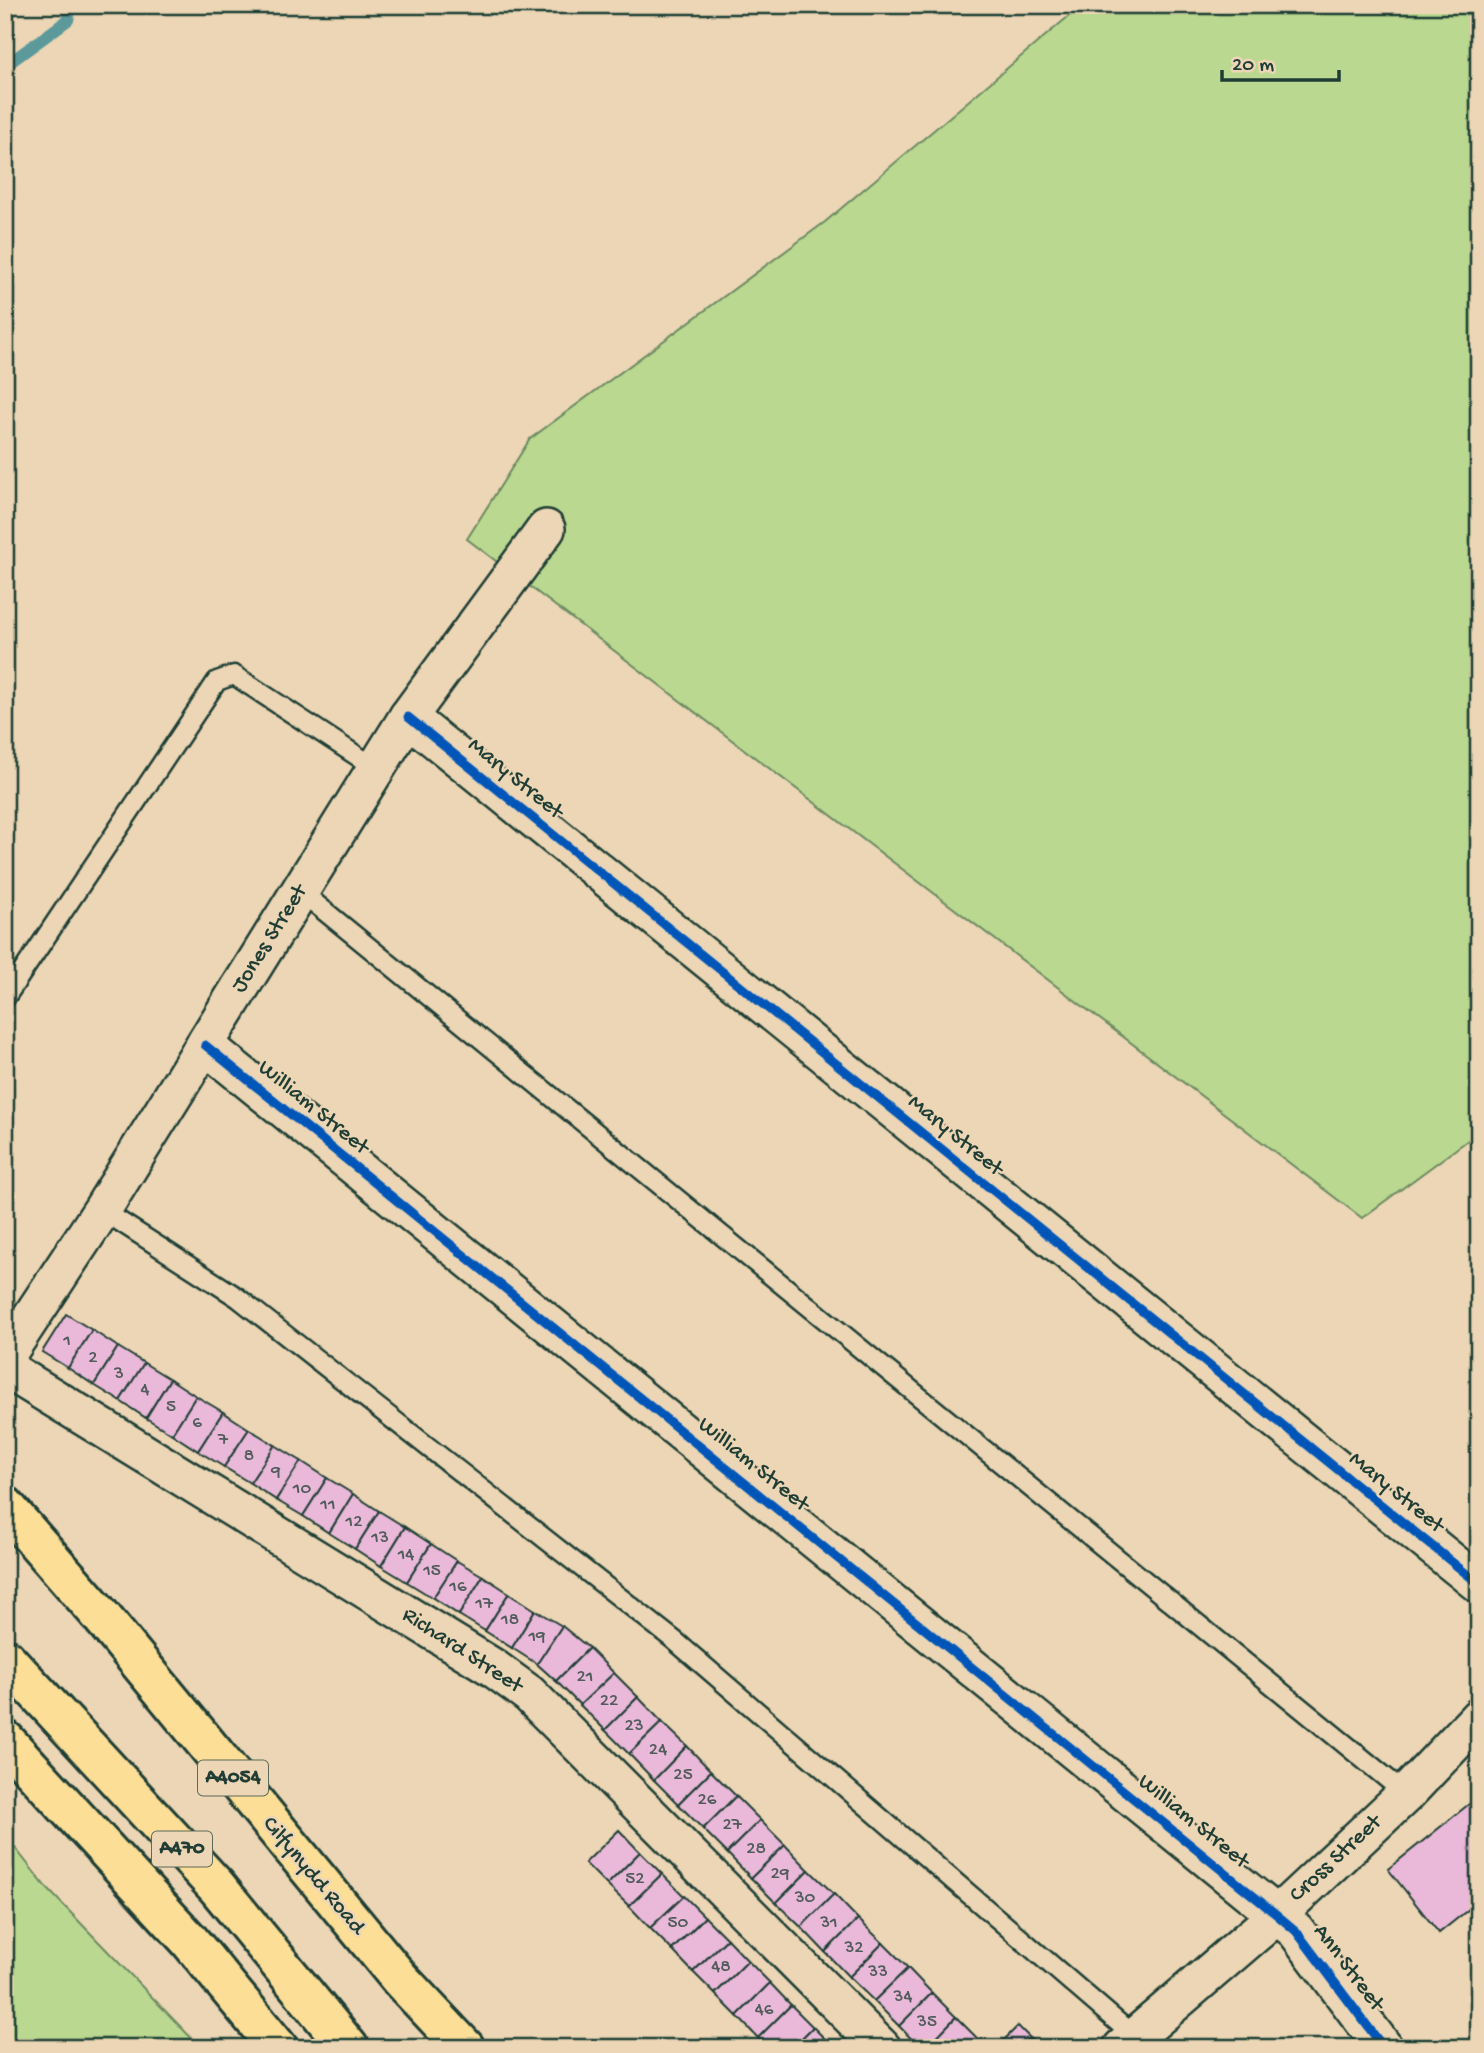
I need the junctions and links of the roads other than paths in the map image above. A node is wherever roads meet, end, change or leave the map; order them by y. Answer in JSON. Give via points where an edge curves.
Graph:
{"nodes":[{"id":1,"x":546,"y":529,"type":"dead end"},
{"id":2,"x":408,"y":717,"type":"junction"},
{"id":3,"x":377,"y":769,"type":"junction"},
{"id":4,"x":300,"y":891,"type":"junction"},
{"id":5,"x":5,"y":998,"type":"edge"},
{"id":6,"x":205,"y":1045,"type":"junction"},
{"id":7,"x":102,"y":1210,"type":"junction"},
{"id":8,"x":5,"y":1357,"type":"edge"},
{"id":9,"x":5,"y":1368,"type":"edge"},
{"id":10,"x":5,"y":1506,"type":"edge"},
{"id":11,"x":1479,"y":1584,"type":"edge"},
{"id":12,"x":5,"y":1658,"type":"edge"},
{"id":13,"x":1479,"y":1717,"type":"edge"},
{"id":14,"x":5,"y":1740,"type":"edge"},
{"id":15,"x":1406,"y":1794,"type":"junction"},
{"id":16,"x":1277,"y":1914,"type":"junction"},
{"id":17,"x":1129,"y":2042,"type":"edge"},
{"id":18,"x":278,"y":2048,"type":"edge"},
{"id":19,"x":349,"y":2048,"type":"edge"},
{"id":20,"x":465,"y":2048,"type":"edge"},
{"id":21,"x":882,"y":2048,"type":"edge"},
{"id":22,"x":1384,"y":2048,"type":"edge"}],
"edges":[{"from":1,"to":2,"type":"street","name":"Jones Street"},
{"from":2,"to":3,"type":"street","name":"Jones Street"},
{"from":2,"to":11,"type":"street","name":"Mary Street"},
{"from":3,"to":4,"type":"street","name":"Jones Street"},
{"from":3,"to":5,"type":"lane","via":[[234,675],[217,681]]},
{"from":4,"to":6,"type":"street","name":"Jones Street"},
{"from":4,"to":15,"type":"lane"},
{"from":6,"to":7,"type":"street","name":"Jones Street"},
{"from":6,"to":16,"type":"street","name":"William Street"},
{"from":7,"to":8,"type":"street","name":"Jones Street"},
{"from":7,"to":17,"type":"lane","via":[[237,1297],[674,1640]]},
{"from":9,"to":21,"type":"street","name":"Richard Street","via":[[529,1694]]},
{"from":10,"to":20,"type":"main road","name":"Cilfynydd Road","number":"A4054","via":[[400,1979]]},
{"from":12,"to":19,"type":"main road","number":"A470","via":[[216,1887]]},
{"from":13,"to":15,"type":"street","name":"Cross Street"},
{"from":14,"to":18,"type":"main road","number":"A470","via":[[189,1940]]},
{"from":15,"to":16,"type":"street","name":"Cross Street"},
{"from":16,"to":17,"type":"street","name":"Cross Street"},
{"from":16,"to":22,"type":"street","name":"Ann Street","via":[[1296,1931]]}]}
